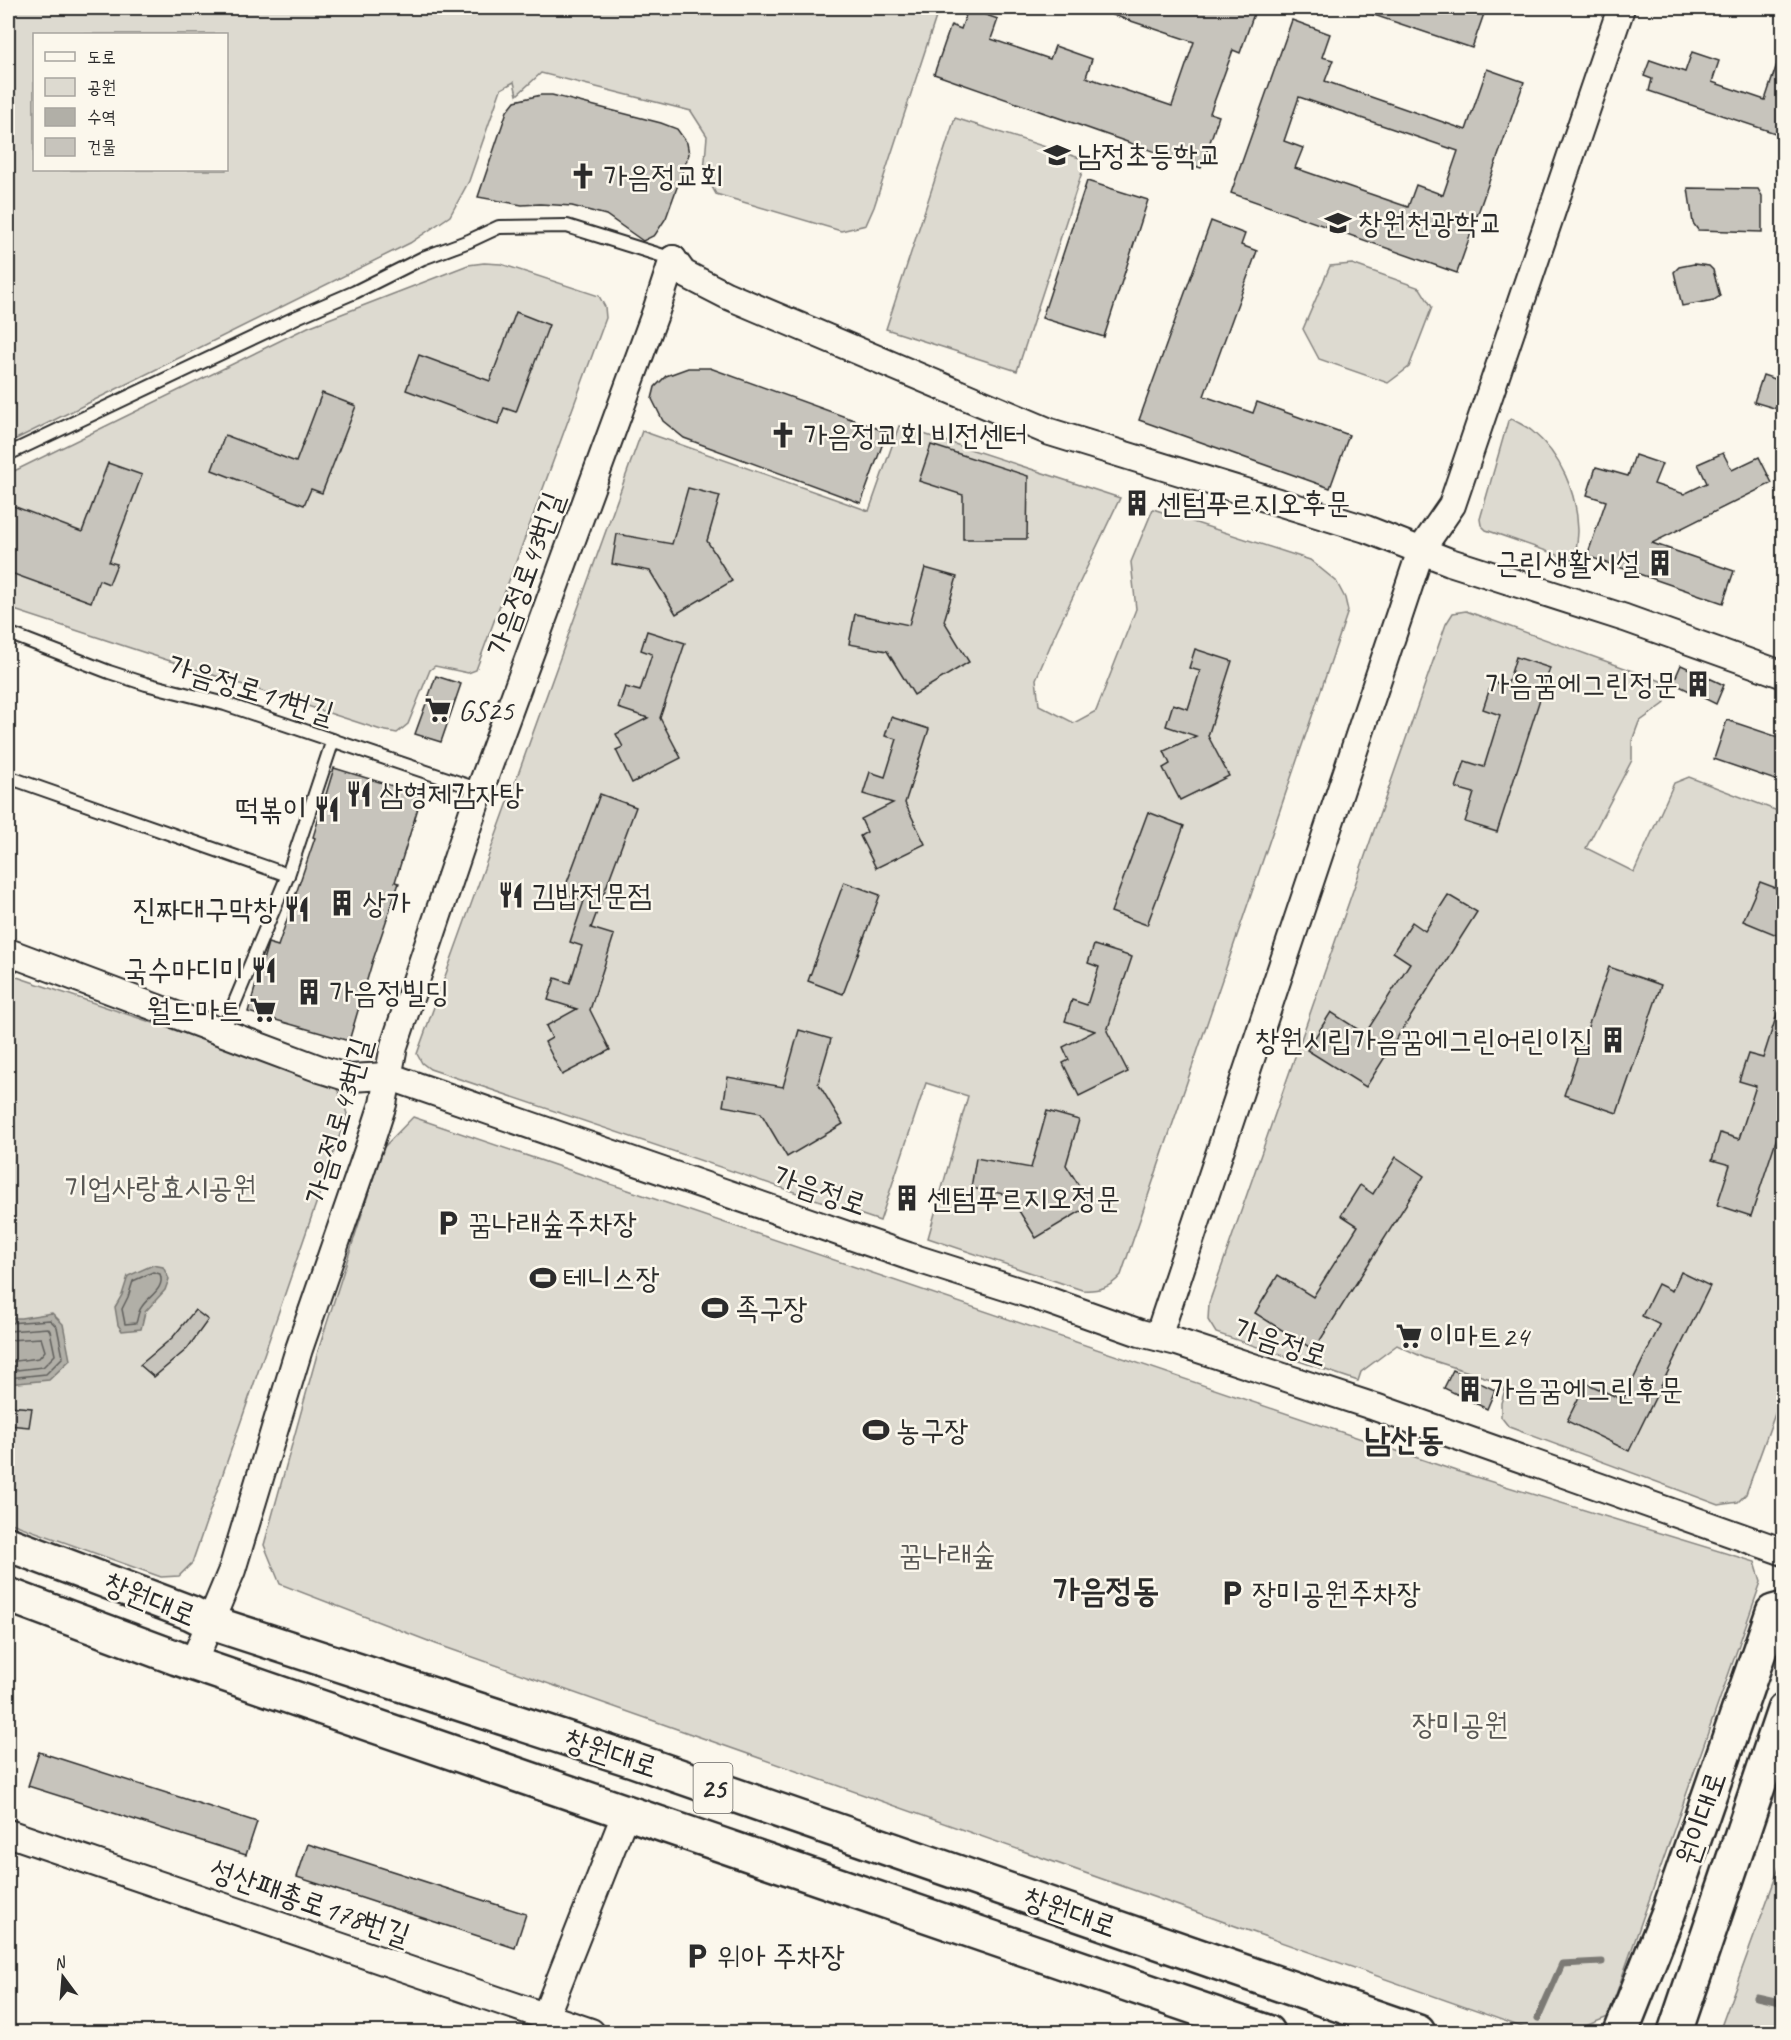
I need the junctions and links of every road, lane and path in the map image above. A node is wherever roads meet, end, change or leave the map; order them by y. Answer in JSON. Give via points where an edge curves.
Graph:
{"nodes":[{"id":1,"x":1620,"y":8,"type":"edge"},
{"id":2,"x":673,"y":259,"type":"junction"},
{"id":3,"x":8,"y":454,"type":"edge"},
{"id":4,"x":1421,"y":550,"type":"junction"},
{"id":5,"x":8,"y":633,"type":"edge"},
{"id":6,"x":1784,"y":675,"type":"edge"},
{"id":7,"x":333,"y":740,"type":"junction"},
{"id":8,"x":8,"y":777,"type":"edge"},
{"id":9,"x":480,"y":790,"type":"junction"},
{"id":10,"x":288,"y":875,"type":"junction"},
{"id":11,"x":8,"y":952,"type":"edge"},
{"id":12,"x":222,"y":1033,"type":"junction"},
{"id":13,"x":388,"y":1077,"type":"junction"},
{"id":14,"x":1158,"y":1337,"type":"junction"},
{"id":15,"x":8,"y":1544,"type":"edge"},
{"id":16,"x":1784,"y":1552,"type":"edge"},
{"id":17,"x":8,"y":1595,"type":"edge"},
{"id":18,"x":1784,"y":1610,"type":"edge"},
{"id":19,"x":209,"y":1622,"type":"junction"},
{"id":20,"x":193,"y":1664,"type":"junction"},
{"id":21,"x":1784,"y":1710,"type":"edge"},
{"id":22,"x":626,"y":1812,"type":"junction"},
{"id":23,"x":8,"y":1833,"type":"edge"},
{"id":24,"x":546,"y":2017,"type":"junction"},
{"id":25,"x":591,"y":2032,"type":"edge"},
{"id":26,"x":1268,"y":2032,"type":"edge"},
{"id":27,"x":1418,"y":2032,"type":"edge"},
{"id":28,"x":1621,"y":2032,"type":"edge"},
{"id":29,"x":1675,"y":2032,"type":"edge"}],
"edges":[{"from":1,"to":4,"type":"street","via":[[1452,505]]},
{"from":2,"to":3,"type":"lane","via":[[567,226],[499,227],[412,263]]},
{"from":2,"to":4,"type":"street","via":[[683,273],[726,295],[1050,432],[1366,529]]},
{"from":2,"to":9,"type":"street","name":"가음정로43번길"},
{"from":4,"to":6,"type":"street"},
{"from":4,"to":14,"type":"street"},
{"from":5,"to":7,"type":"lane","name":"가음정로11번길","via":[[127,678],[225,704]]},
{"from":7,"to":9,"type":"lane","name":"가음정로11번길"},
{"from":7,"to":10,"type":"lane"},
{"from":8,"to":10,"type":"lane"},
{"from":9,"to":13,"type":"street","name":"가음정로43번길","via":[[394,1046]]},
{"from":10,"to":12,"type":"lane"},
{"from":11,"to":12,"type":"street","name":"가음정로"},
{"from":12,"to":13,"type":"street","name":"가음정로","via":[[349,1078]]},
{"from":13,"to":14,"type":"street","name":"가음정로","via":[[908,1256]]},
{"from":13,"to":19,"type":"street","name":"가음정로43번길","via":[[383,1104],[299,1349],[232,1570]]},
{"from":14,"to":16,"type":"street","name":"가음정로","via":[[1375,1407]]},
{"from":15,"to":19,"type":"main road","name":"창원대로","number":"25"},
{"from":17,"to":20,"type":"main road","name":"창원대로","number":"25"},
{"from":18,"to":28,"type":"main road","name":"원이대로","via":[[1773,1612],[1668,1914]]},
{"from":19,"to":20,"type":"street","name":"가음정로43번길"},
{"from":19,"to":27,"type":"main road","name":"창원대로","number":"25","via":[[633,1760]]},
{"from":20,"to":22,"type":"main road","name":"창원대로","number":"25"},
{"from":21,"to":29,"type":"main road","name":"원이대로"},
{"from":22,"to":24,"type":"street"},
{"from":22,"to":26,"type":"main road","name":"창원대로","number":"25"},
{"from":23,"to":24,"type":"street","name":"성산패총로178번길"},
{"from":24,"to":25,"type":"street","name":"성산패총로178번길"}]}
